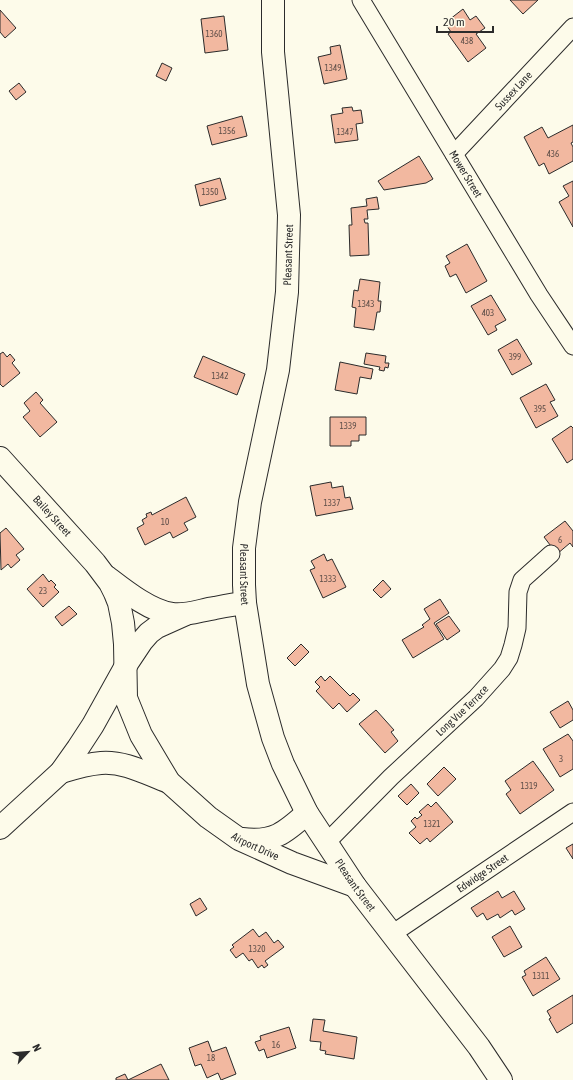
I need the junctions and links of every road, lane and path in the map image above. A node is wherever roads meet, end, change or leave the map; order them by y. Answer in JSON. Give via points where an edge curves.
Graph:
{"nodes":[{"id":1,"x":273,"y":0,"type":"edge"},
{"id":2,"x":361,"y":0,"type":"edge"},
{"id":3,"x":573,"y":27,"type":"edge"},
{"id":4,"x":454,"y":154,"type":"junction"},
{"id":5,"x":573,"y":346,"type":"edge"},
{"id":6,"x":0,"y":458,"type":"edge"},
{"id":7,"x":551,"y":554,"type":"dead end"},
{"id":8,"x":104,"y":576,"type":"junction"},
{"id":9,"x":245,"y":603,"type":"junction"},
{"id":10,"x":186,"y":614,"type":"junction"},
{"id":11,"x":125,"y":667,"type":"junction"},
{"id":12,"x":61,"y":772,"type":"junction"},
{"id":13,"x":169,"y":782,"type":"junction"},
{"id":14,"x":573,"y":812,"type":"edge"},
{"id":15,"x":307,"y":813,"type":"junction"},
{"id":16,"x":0,"y":828,"type":"edge"},
{"id":17,"x":239,"y":839,"type":"junction"},
{"id":18,"x":326,"y":843,"type":"junction"},
{"id":19,"x":355,"y":886,"type":"junction"},
{"id":20,"x":392,"y":934,"type":"junction"},
{"id":21,"x":501,"y":1080,"type":"edge"}],
"edges":[{"from":1,"to":9,"type":"main road","name":"Pleasant Street","via":[[273,52],[289,215],[287,292],[278,370],[247,524]]},
{"from":2,"to":4,"type":"street","name":"Mower Street"},
{"from":3,"to":4,"type":"street","name":"Sussex Lane"},
{"from":4,"to":5,"type":"street","name":"Mower Street","via":[[539,295]]},
{"from":6,"to":8,"type":"main road","name":"Bailey Street","via":[[75,540]]},
{"from":7,"to":18,"type":"street","name":"Long Vue Terrace","via":[[522,580],[518,592],[517,628],[509,658],[502,669],[476,698],[391,777]]},
{"from":8,"to":10,"type":"main road","name":"Bailey Street","via":[[154,609],[170,614]]},
{"from":8,"to":11,"type":"main road","name":"Bailey Street","via":[[115,592],[122,614]]},
{"from":9,"to":10,"type":"main road","name":"Bailey Street"},
{"from":9,"to":15,"type":"main road","name":"Pleasant Street","via":[[264,711],[283,764]]},
{"from":10,"to":11,"type":"main road","name":"Airport Drive","via":[[149,633]]},
{"from":11,"to":12,"type":"main road","name":"Airport Drive","via":[[93,725]]},
{"from":11,"to":13,"type":"main road","name":"Airport Drive","via":[[126,698],[141,735]]},
{"from":12,"to":13,"type":"main road","name":"Airport Drive","via":[[86,765],[120,764]]},
{"from":12,"to":16,"type":"main road","name":"Airport Drive"},
{"from":13,"to":17,"type":"main road","name":"Airport Drive","via":[[208,817]]},
{"from":14,"to":20,"type":"street","name":"Edwidge Street"},
{"from":15,"to":17,"type":"main road","via":[[288,830],[275,837],[260,840]]},
{"from":15,"to":18,"type":"main road","name":"Pleasant Street"},
{"from":17,"to":19,"type":"main road","name":"Airport Drive","via":[[292,863]]},
{"from":18,"to":19,"type":"main road","name":"Pleasant Street"},
{"from":19,"to":20,"type":"main road","name":"Pleasant Street"},
{"from":20,"to":21,"type":"main road","name":"Pleasant Street","via":[[479,1047]]}]}
